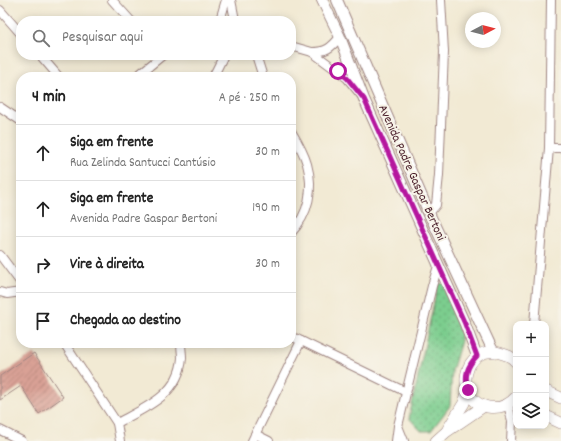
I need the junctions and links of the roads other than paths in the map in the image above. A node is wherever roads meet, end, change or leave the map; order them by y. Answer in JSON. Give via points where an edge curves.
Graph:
{"nodes":[{"id":1,"x":112,"y":0,"type":"edge"},
{"id":2,"x":226,"y":0,"type":"edge"},
{"id":3,"x":231,"y":0,"type":"edge"},
{"id":4,"x":322,"y":0,"type":"edge"},
{"id":5,"x":337,"y":0,"type":"edge"},
{"id":6,"x":441,"y":0,"type":"edge"},
{"id":7,"x":551,"y":0,"type":"edge"},
{"id":8,"x":0,"y":10,"type":"edge"},
{"id":9,"x":126,"y":16,"type":"edge"},
{"id":10,"x":221,"y":16,"type":"edge"},
{"id":11,"x":234,"y":16,"type":"edge"},
{"id":12,"x":16,"y":28,"type":"edge"},
{"id":13,"x":340,"y":37,"type":"junction"},
{"id":14,"x":296,"y":47,"type":"edge"},
{"id":15,"x":312,"y":52,"type":"junction"},
{"id":16,"x":44,"y":60,"type":"edge"},
{"id":17,"x":155,"y":60,"type":"edge"},
{"id":18,"x":221,"y":60,"type":"edge"},
{"id":19,"x":258,"y":60,"type":"edge"},
{"id":20,"x":55,"y":72,"type":"edge"},
{"id":21,"x":142,"y":72,"type":"edge"},
{"id":22,"x":215,"y":72,"type":"edge"},
{"id":23,"x":261,"y":72,"type":"edge"},
{"id":24,"x":364,"y":99,"type":"junction"},
{"id":25,"x":0,"y":107,"type":"edge"},
{"id":26,"x":16,"y":118,"type":"edge"},
{"id":27,"x":296,"y":141,"type":"edge"},
{"id":28,"x":549,"y":148,"type":"junction"},
{"id":29,"x":561,"y":148,"type":"edge"},
{"id":30,"x":429,"y":213,"type":"junction"},
{"id":31,"x":296,"y":228,"type":"edge"},
{"id":32,"x":0,"y":255,"type":"edge"},
{"id":33,"x":438,"y":266,"type":"junction"},
{"id":34,"x":16,"y":276,"type":"edge"},
{"id":35,"x":0,"y":292,"type":"edge"},
{"id":36,"x":16,"y":293,"type":"edge"},
{"id":37,"x":534,"y":321,"type":"edge"},
{"id":38,"x":296,"y":338,"type":"edge"},
{"id":39,"x":301,"y":341,"type":"junction"},
{"id":40,"x":67,"y":348,"type":"edge"},
{"id":41,"x":181,"y":348,"type":"edge"},
{"id":42,"x":493,"y":351,"type":"junction"},
{"id":43,"x":477,"y":356,"type":"junction"},
{"id":44,"x":513,"y":356,"type":"edge"},
{"id":45,"x":468,"y":390,"type":"junction"},
{"id":46,"x":406,"y":392,"type":"junction"},
{"id":47,"x":549,"y":392,"type":"edge"},
{"id":48,"x":561,"y":398,"type":"edge"},
{"id":49,"x":513,"y":401,"type":"edge"},
{"id":50,"x":484,"y":406,"type":"junction"},
{"id":51,"x":549,"y":417,"type":"edge"},
{"id":52,"x":117,"y":423,"type":"junction"},
{"id":53,"x":561,"y":423,"type":"edge"},
{"id":54,"x":398,"y":426,"type":"junction"},
{"id":55,"x":0,"y":430,"type":"edge"},
{"id":56,"x":446,"y":432,"type":"junction"},
{"id":57,"x":254,"y":438,"type":"edge"},
{"id":58,"x":22,"y":441,"type":"edge"},
{"id":59,"x":120,"y":441,"type":"edge"},
{"id":60,"x":269,"y":441,"type":"edge"},
{"id":61,"x":396,"y":441,"type":"edge"},
{"id":62,"x":404,"y":441,"type":"edge"},
{"id":63,"x":436,"y":441,"type":"edge"},
{"id":64,"x":511,"y":441,"type":"edge"}],
"edges":[{"from":1,"to":9,"type":"street"},
{"from":2,"to":10,"type":"street"},
{"from":3,"to":11,"type":"street"},
{"from":4,"to":13,"type":"street","name":"Avenida Padre Gaspar Bertoni"},
{"from":5,"to":30,"type":"street","name":"Avenida Padre Gaspar Bertoni"},
{"from":6,"to":30,"type":"street","via":[[444,52],[439,175],[436,205]]},
{"from":7,"to":28,"type":"street"},
{"from":8,"to":12,"type":"street"},
{"from":13,"to":15,"type":"street","via":[[323,52]]},
{"from":13,"to":24,"type":"street","name":"Avenida Padre Gaspar Bertoni"},
{"from":14,"to":15,"type":"street"},
{"from":15,"to":24,"type":"street","via":[[347,78]]},
{"from":16,"to":20,"type":"street"},
{"from":17,"to":21,"type":"street"},
{"from":18,"to":22,"type":"street"},
{"from":19,"to":23,"type":"street"},
{"from":24,"to":33,"type":"street","name":"Avenida Padre Gaspar Bertoni"},
{"from":25,"to":26,"type":"street"},
{"from":27,"to":31,"type":"street","via":[[307,164],[310,200]]},
{"from":28,"to":29,"type":"street"},
{"from":28,"to":37,"type":"street"},
{"from":30,"to":42,"type":"street","name":"Avenida Padre Gaspar Bertoni"},
{"from":32,"to":34,"type":"street"},
{"from":33,"to":43,"type":"street","name":"Avenida Padre Gaspar Bertoni"},
{"from":33,"to":46,"type":"street"},
{"from":35,"to":36,"type":"street"},
{"from":38,"to":39,"type":"street"},
{"from":39,"to":46,"type":"street"},
{"from":39,"to":57,"type":"street"},
{"from":40,"to":52,"type":"street"},
{"from":41,"to":52,"type":"street","via":[[182,359],[177,378],[169,391],[147,407]]},
{"from":42,"to":43,"type":"main road"},
{"from":42,"to":44,"type":"main road"},
{"from":43,"to":45,"type":"main road","via":[[468,368]]},
{"from":45,"to":50,"type":"main road","via":[[472,397]]},
{"from":45,"to":56,"type":"main road","via":[[464,403]]},
{"from":46,"to":54,"type":"street"},
{"from":47,"to":48,"type":"main road"},
{"from":49,"to":50,"type":"main road","via":[[496,408]]},
{"from":49,"to":64,"type":"street"},
{"from":50,"to":56,"type":"main road"},
{"from":51,"to":53,"type":"main road"},
{"from":52,"to":59,"type":"street"},
{"from":54,"to":61,"type":"street"},
{"from":54,"to":62,"type":"street"},
{"from":55,"to":58,"type":"street"},
{"from":56,"to":63,"type":"main road"},
{"from":57,"to":60,"type":"street"}]}
